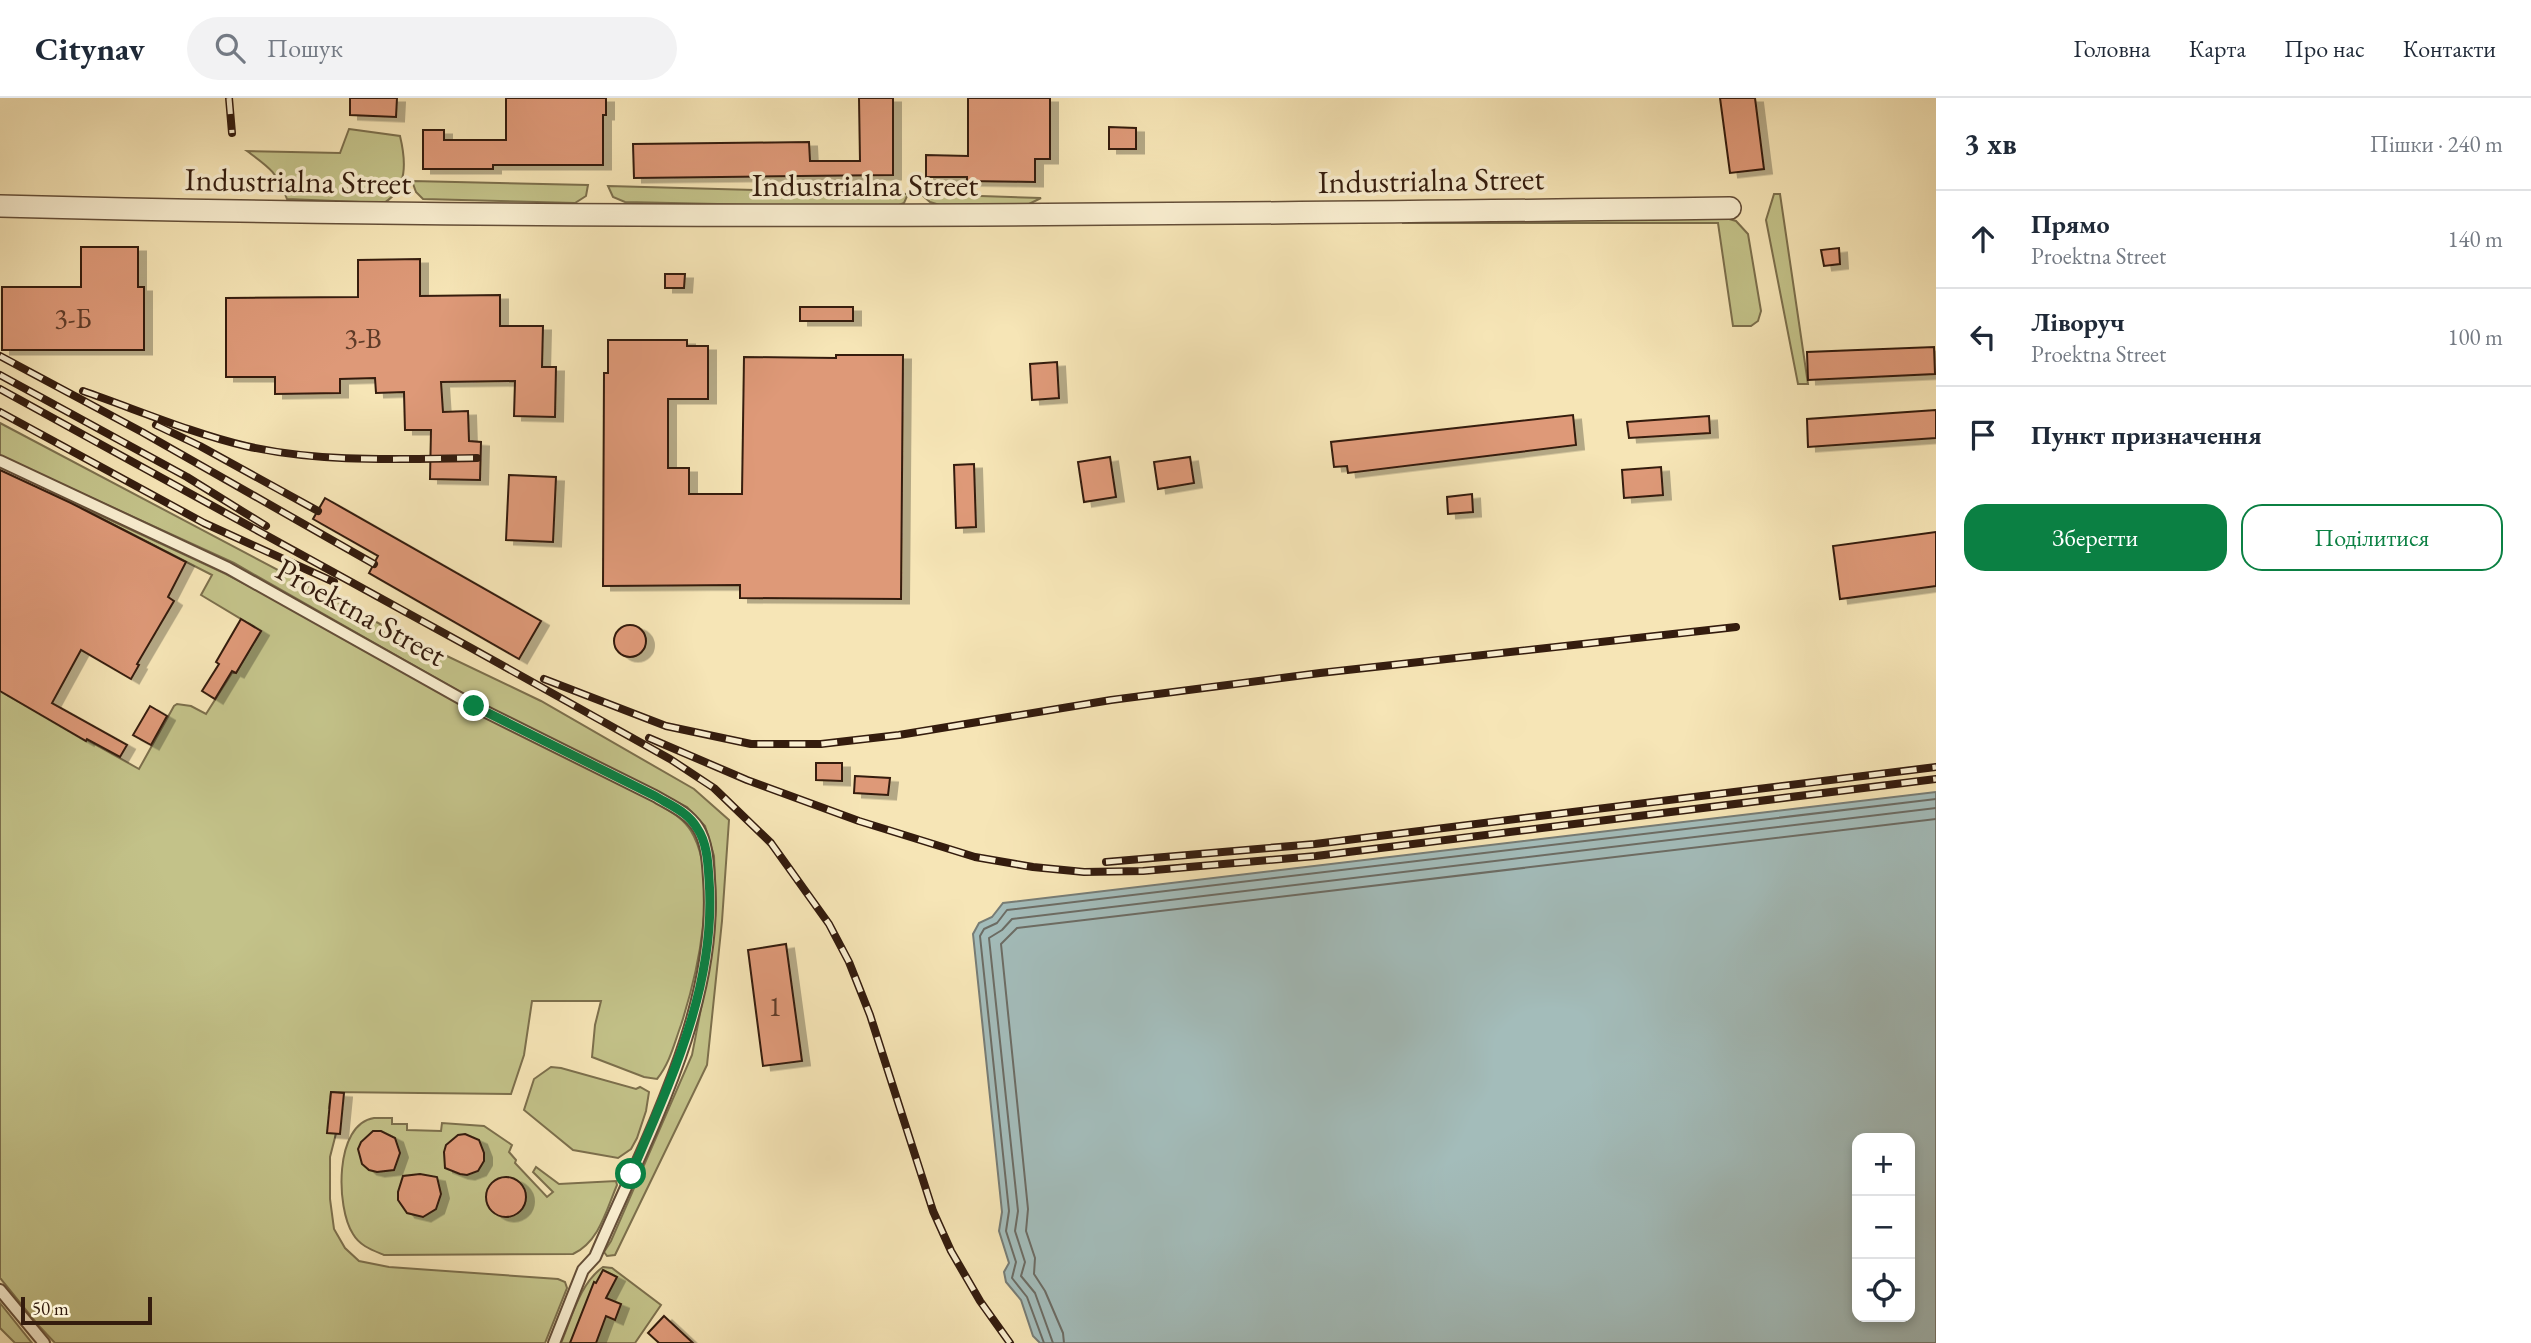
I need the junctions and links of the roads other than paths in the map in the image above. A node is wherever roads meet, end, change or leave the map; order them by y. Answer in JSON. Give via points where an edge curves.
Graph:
{"nodes":[{"id":1,"x":0,"y":206,"type":"edge"},
{"id":2,"x":1730,"y":208,"type":"dead end"},
{"id":3,"x":0,"y":461,"type":"edge"},
{"id":4,"x":0,"y":1290,"type":"edge"},
{"id":5,"x":44,"y":1343,"type":"edge"},
{"id":6,"x":554,"y":1343,"type":"edge"}],
"edges":[{"from":1,"to":2,"type":"street","name":"Industrialna Street","via":[[288,214],[850,217]]},
{"from":3,"to":6,"type":"lane","name":"Proektna Street","via":[[228,568],[474,706],[684,812],[698,828],[707,856],[711,908],[696,1007],[674,1072]]},
{"from":4,"to":5,"type":"lane"}]}
